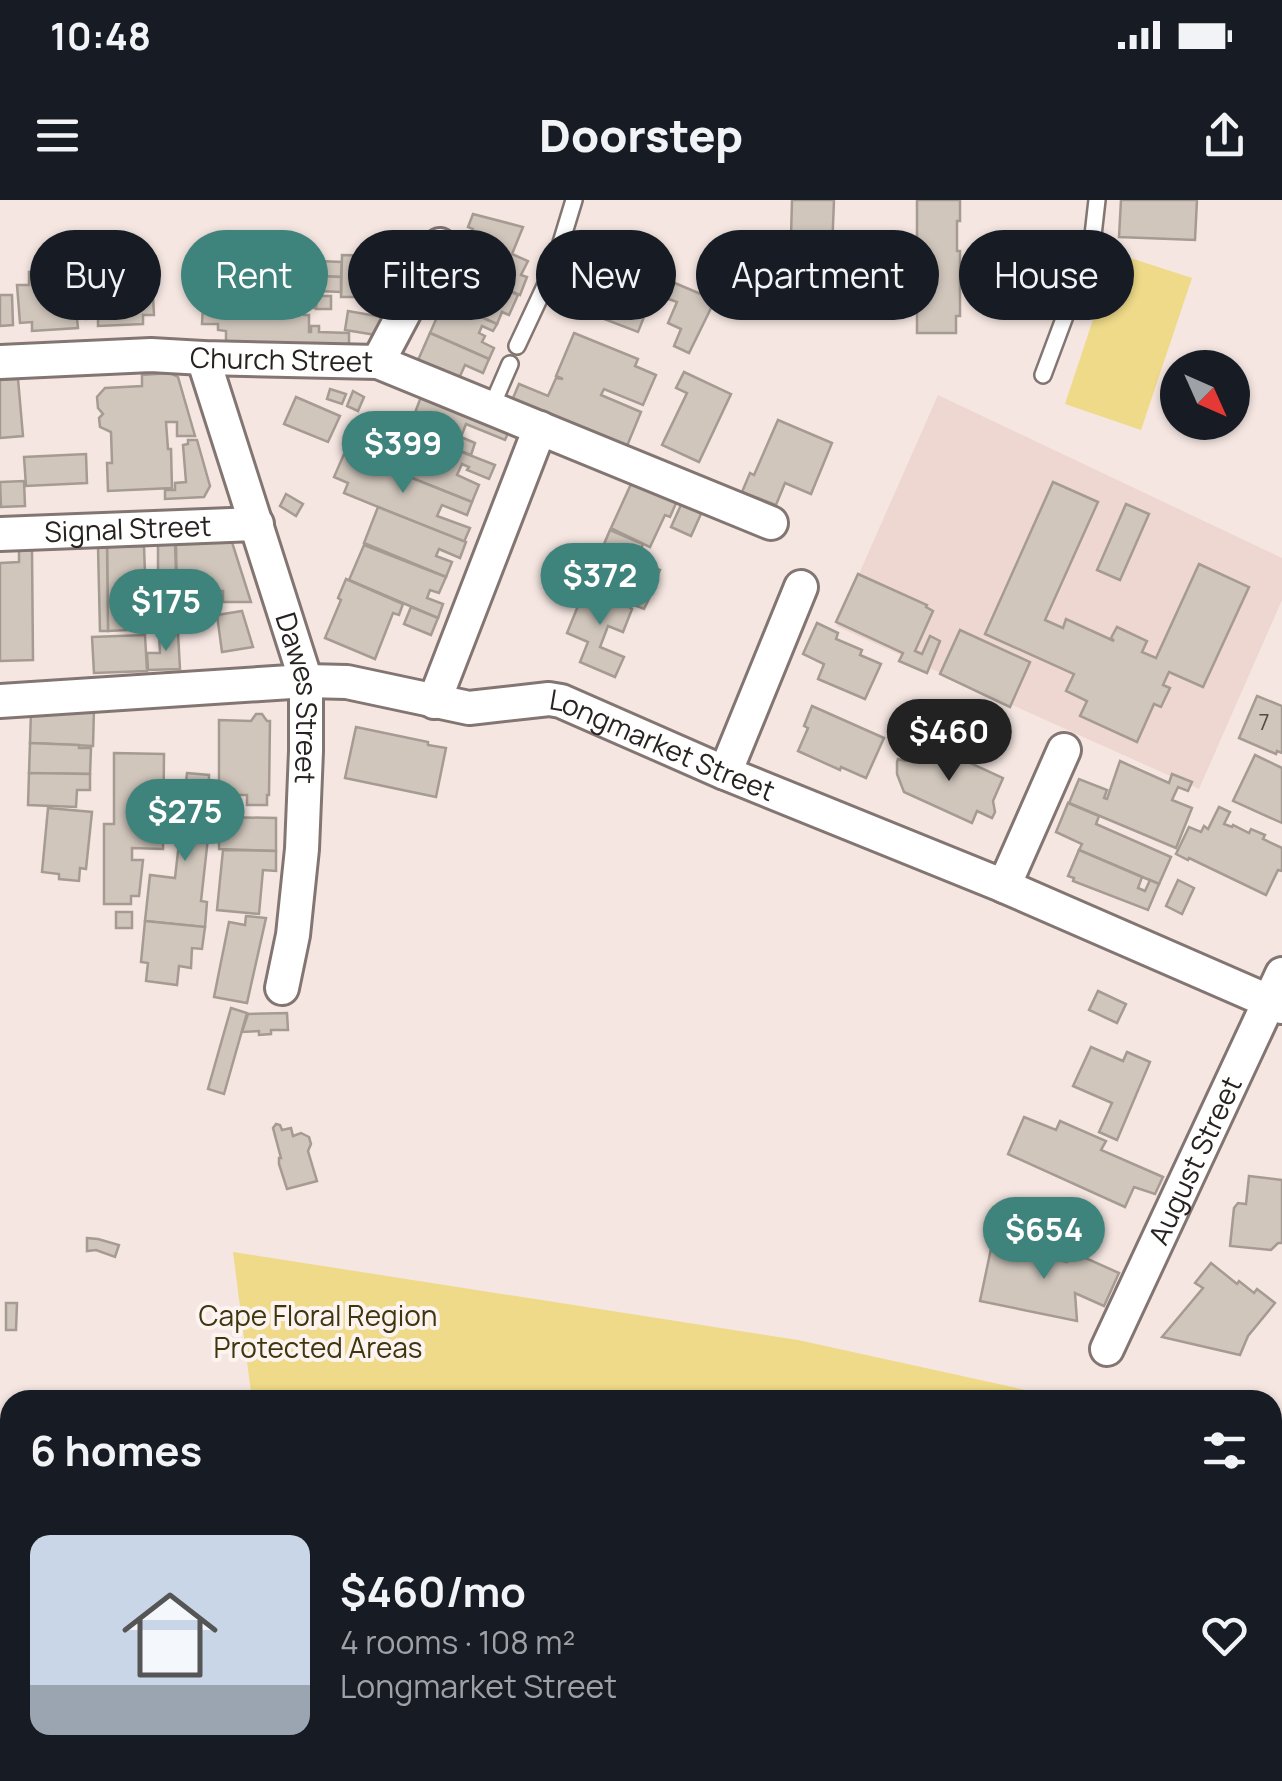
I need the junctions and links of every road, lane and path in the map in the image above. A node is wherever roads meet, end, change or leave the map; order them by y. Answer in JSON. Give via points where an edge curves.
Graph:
{"nodes":[{"id":1,"x":574,"y":200,"type":"edge"},
{"id":2,"x":1097,"y":200,"type":"edge"},
{"id":3,"x":400,"y":320,"type":"edge"},
{"id":4,"x":517,"y":346,"type":"dead end"},
{"id":5,"x":203,"y":358,"type":"junction"},
{"id":6,"x":0,"y":362,"type":"edge"},
{"id":7,"x":378,"y":362,"type":"junction"},
{"id":8,"x":510,"y":364,"type":"dead end"},
{"id":9,"x":1043,"y":375,"type":"dead end"},
{"id":10,"x":491,"y":408,"type":"junction"},
{"id":11,"x":540,"y":428,"type":"junction"},
{"id":12,"x":771,"y":523,"type":"dead end"},
{"id":13,"x":257,"y":524,"type":"junction"},
{"id":14,"x":0,"y":534,"type":"edge"},
{"id":15,"x":800,"y":587,"type":"dead end"},
{"id":16,"x":306,"y":681,"type":"junction"},
{"id":17,"x":0,"y":702,"type":"edge"},
{"id":18,"x":434,"y":702,"type":"junction"},
{"id":19,"x":1064,"y":750,"type":"dead end"},
{"id":20,"x":726,"y":772,"type":"junction"},
{"id":21,"x":1004,"y":886,"type":"junction"},
{"id":22,"x":282,"y":988,"type":"dead end"},
{"id":23,"x":1278,"y":994,"type":"edge"},
{"id":24,"x":1107,"y":1348,"type":"dead end"}],
"edges":[{"from":1,"to":4,"type":"lane","via":[[553,268]]},
{"from":2,"to":9,"type":"lane","via":[[1092,244]]},
{"from":3,"to":7,"type":"street"},
{"from":5,"to":6,"type":"street","name":"Church Street"},
{"from":5,"to":7,"type":"street","name":"Church Street"},
{"from":5,"to":13,"type":"street","name":"Dawes Street"},
{"from":7,"to":10,"type":"street","name":"Church Street"},
{"from":8,"to":10,"type":"lane"},
{"from":10,"to":11,"type":"street","name":"Church Street"},
{"from":11,"to":12,"type":"street","name":"Church Street"},
{"from":11,"to":18,"type":"street"},
{"from":13,"to":14,"type":"street","name":"Signal Street"},
{"from":13,"to":16,"type":"street","name":"Dawes Street"},
{"from":15,"to":20,"type":"street"},
{"from":16,"to":17,"type":"street","name":"Longmarket Street"},
{"from":16,"to":18,"type":"street","name":"Longmarket Street","via":[[347,682]]},
{"from":16,"to":22,"type":"street","name":"Dawes Street","via":[[302,850]]},
{"from":18,"to":20,"type":"street","name":"Longmarket Street","via":[[470,708],[549,699]]},
{"from":19,"to":21,"type":"street"},
{"from":20,"to":21,"type":"street","name":"Longmarket Street"},
{"from":21,"to":23,"type":"street","name":"Longmarket Street"},
{"from":23,"to":24,"type":"street","name":"August Street"}]}
